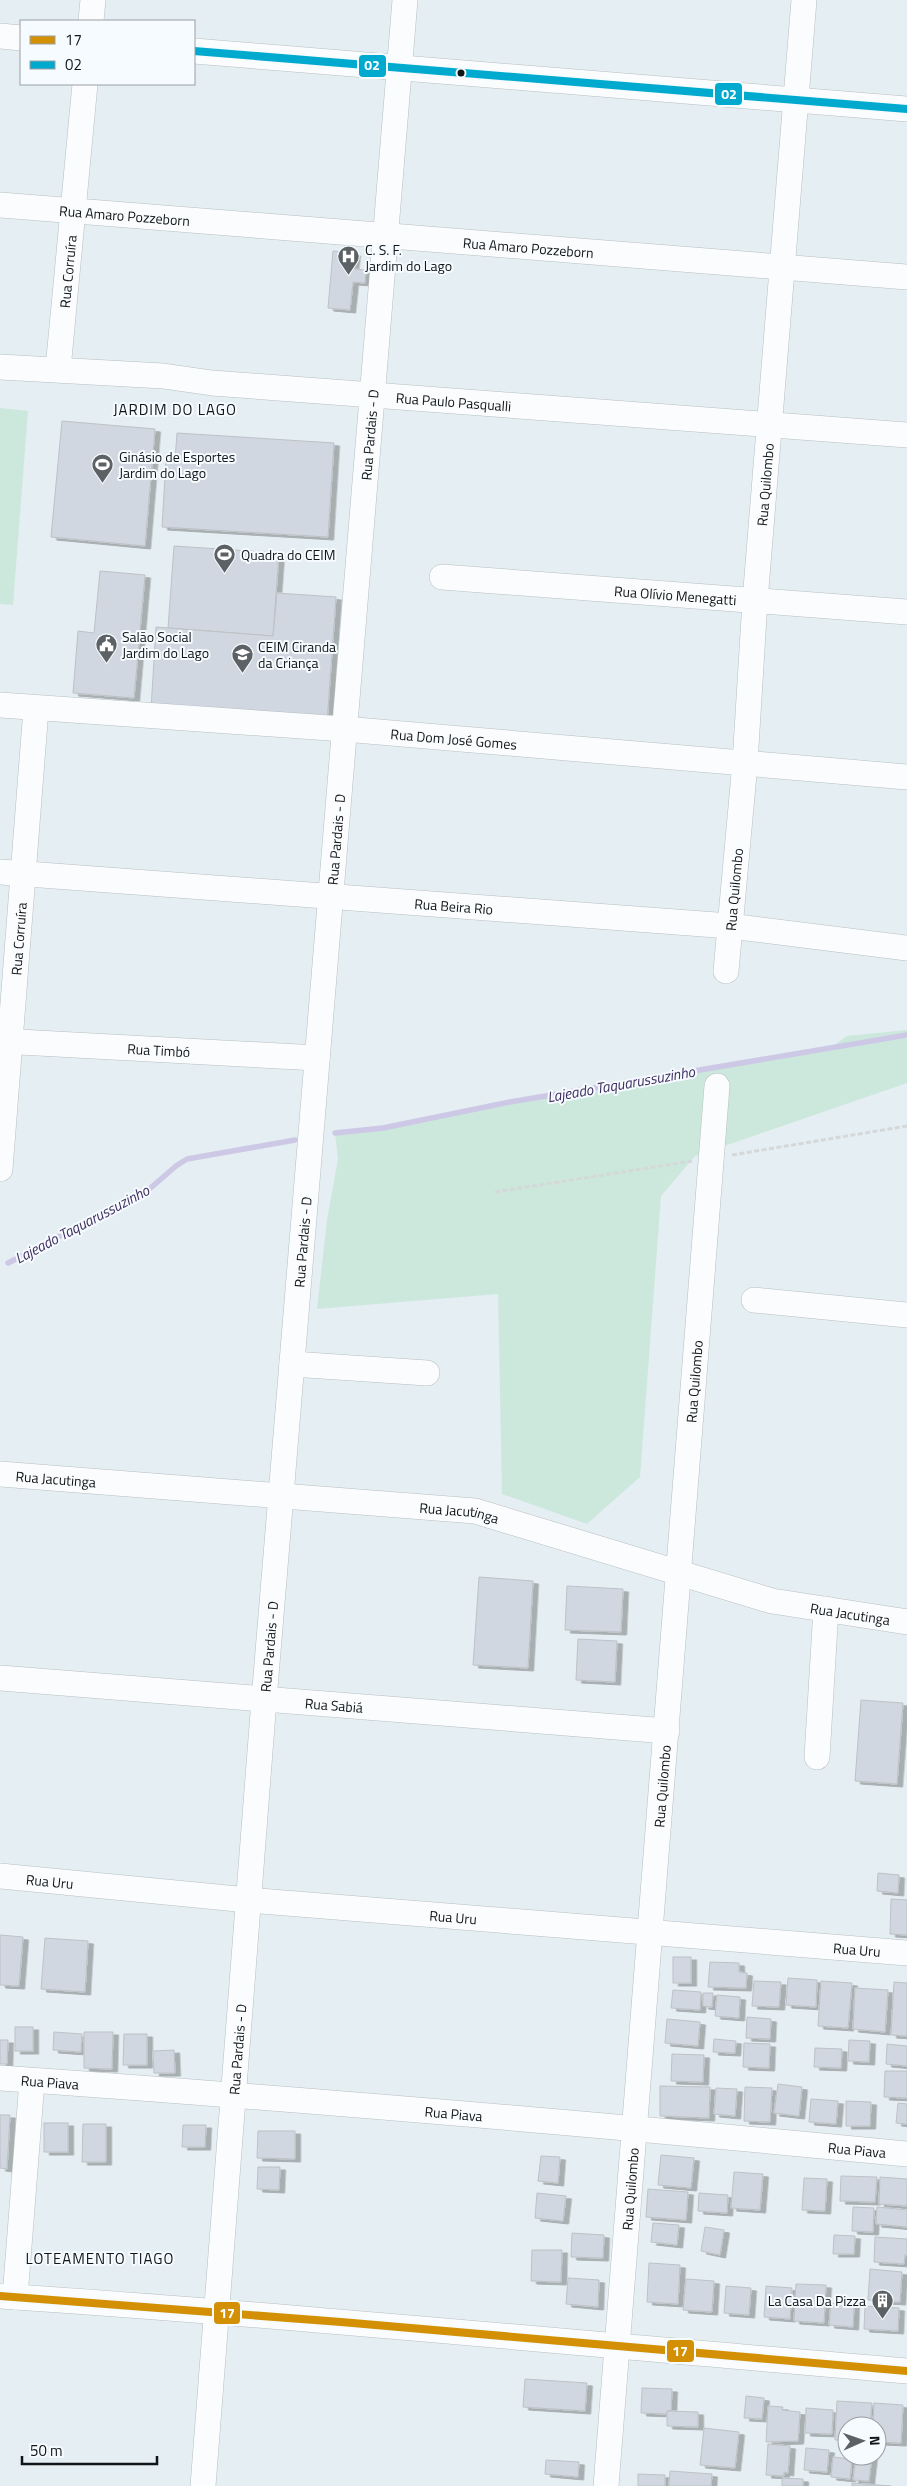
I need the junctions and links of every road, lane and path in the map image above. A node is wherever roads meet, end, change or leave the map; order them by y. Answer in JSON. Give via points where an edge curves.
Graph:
{"nodes":[{"id":1,"x":93,"y":0,"type":"edge"},
{"id":2,"x":406,"y":0,"type":"edge"},
{"id":3,"x":804,"y":0,"type":"edge"},
{"id":4,"x":91,"y":20,"type":"edge"},
{"id":5,"x":0,"y":36,"type":"edge"},
{"id":6,"x":20,"y":38,"type":"edge"},
{"id":7,"x":195,"y":51,"type":"edge"},
{"id":8,"x":400,"y":68,"type":"junction"},
{"id":9,"x":85,"y":85,"type":"edge"},
{"id":10,"x":796,"y":100,"type":"junction"},
{"id":11,"x":907,"y":109,"type":"edge"},
{"id":12,"x":0,"y":205,"type":"edge"},
{"id":13,"x":73,"y":210,"type":"junction"},
{"id":14,"x":386,"y":236,"type":"junction"},
{"id":15,"x":782,"y":267,"type":"junction"},
{"id":16,"x":907,"y":277,"type":"edge"},
{"id":17,"x":0,"y":367,"type":"edge"},
{"id":18,"x":58,"y":369,"type":"junction"},
{"id":19,"x":373,"y":395,"type":"junction"},
{"id":20,"x":770,"y":426,"type":"junction"},
{"id":21,"x":907,"y":436,"type":"edge"},
{"id":22,"x":442,"y":577,"type":"dead end"},
{"id":23,"x":755,"y":601,"type":"junction"},
{"id":24,"x":907,"y":612,"type":"edge"},
{"id":25,"x":0,"y":705,"type":"edge"},
{"id":26,"x":36,"y":708,"type":"junction"},
{"id":27,"x":344,"y":729,"type":"junction"},
{"id":28,"x":745,"y":763,"type":"junction"},
{"id":29,"x":907,"y":777,"type":"edge"},
{"id":30,"x":12,"y":873,"type":"edge"},
{"id":31,"x":331,"y":895,"type":"junction"},
{"id":32,"x":730,"y":926,"type":"junction"},
{"id":33,"x":907,"y":948,"type":"edge"},
{"id":34,"x":726,"y":971,"type":"dead end"},
{"id":35,"x":5,"y":1041,"type":"edge"},
{"id":36,"x":317,"y":1058,"type":"junction"},
{"id":37,"x":717,"y":1086,"type":"dead end"},
{"id":38,"x":0,"y":1169,"type":"edge"},
{"id":39,"x":754,"y":1300,"type":"dead end"},
{"id":40,"x":907,"y":1315,"type":"edge"},
{"id":41,"x":292,"y":1364,"type":"junction"},
{"id":42,"x":427,"y":1373,"type":"dead end"},
{"id":43,"x":0,"y":1474,"type":"edge"},
{"id":44,"x":282,"y":1497,"type":"junction"},
{"id":45,"x":679,"y":1572,"type":"junction"},
{"id":46,"x":826,"y":1609,"type":"junction"},
{"id":47,"x":907,"y":1622,"type":"edge"},
{"id":48,"x":0,"y":1678,"type":"edge"},
{"id":49,"x":264,"y":1700,"type":"junction"},
{"id":50,"x":667,"y":1731,"type":"junction"},
{"id":51,"x":817,"y":1757,"type":"dead end"},
{"id":52,"x":0,"y":1876,"type":"edge"},
{"id":53,"x":248,"y":1900,"type":"junction"},
{"id":54,"x":651,"y":1932,"type":"junction"},
{"id":55,"x":907,"y":1953,"type":"edge"},
{"id":56,"x":0,"y":2078,"type":"edge"},
{"id":57,"x":32,"y":2081,"type":"junction"},
{"id":58,"x":233,"y":2094,"type":"junction"},
{"id":59,"x":635,"y":2128,"type":"junction"},
{"id":60,"x":907,"y":2154,"type":"edge"},
{"id":61,"x":7,"y":2297,"type":"edge"},
{"id":62,"x":217,"y":2311,"type":"junction"},
{"id":63,"x":617,"y":2347,"type":"junction"},
{"id":64,"x":907,"y":2371,"type":"edge"},
{"id":65,"x":203,"y":2486,"type":"edge"},
{"id":66,"x":606,"y":2486,"type":"edge"}],
"edges":[{"from":1,"to":4,"type":"street"},
{"from":2,"to":8,"type":"street","name":"Rua Pardais - D"},
{"from":3,"to":10,"type":"street","name":"Rua Quilombo"},
{"from":5,"to":6,"type":"street"},
{"from":7,"to":8,"type":"street"},
{"from":8,"to":10,"type":"street"},
{"from":8,"to":14,"type":"street","name":"Rua Pardais - D"},
{"from":9,"to":13,"type":"street","name":"Rua Corruíra"},
{"from":10,"to":11,"type":"street"},
{"from":10,"to":15,"type":"street","name":"Rua Quilombo"},
{"from":12,"to":13,"type":"street","name":"Rua Amaro Pozzeborn"},
{"from":13,"to":14,"type":"street","name":"Rua Amaro Pozzeborn"},
{"from":13,"to":18,"type":"street","name":"Rua Corruíra"},
{"from":14,"to":15,"type":"street","name":"Rua Amaro Pozzeborn"},
{"from":14,"to":19,"type":"street","name":"Rua Pardais - D"},
{"from":15,"to":16,"type":"street","name":"Rua Amaro Pozzeborn"},
{"from":15,"to":20,"type":"street","name":"Rua Quilombo"},
{"from":17,"to":18,"type":"street","name":"Rua Paulo Pasqualli"},
{"from":18,"to":19,"type":"street","name":"Rua Paulo Pasqualli"},
{"from":19,"to":20,"type":"street","name":"Rua Paulo Pasqualli"},
{"from":19,"to":27,"type":"street","name":"Rua Pardais - D"},
{"from":20,"to":21,"type":"street","name":"Rua Paulo Pasqualli"},
{"from":20,"to":23,"type":"street","name":"Rua Quilombo"},
{"from":22,"to":23,"type":"street","name":"Rua Olívio Menegatti"},
{"from":23,"to":24,"type":"street","name":"Rua Olívio Menegatti"},
{"from":23,"to":28,"type":"street","name":"Rua Quilombo"},
{"from":25,"to":26,"type":"street","name":"Rua Dom José Gomes"},
{"from":26,"to":27,"type":"street","name":"Rua Dom José Gomes"},
{"from":26,"to":30,"type":"street","name":"Rua Corruíra"},
{"from":27,"to":28,"type":"street","name":"Rua Dom José Gomes"},
{"from":27,"to":31,"type":"street","name":"Rua Pardais - D"},
{"from":28,"to":29,"type":"street","name":"Rua Dom José Gomes"},
{"from":28,"to":32,"type":"street","name":"Rua Quilombo"},
{"from":30,"to":31,"type":"street","name":"Rua Beira Rio"},
{"from":30,"to":35,"type":"street","name":"Rua Corruíra"},
{"from":31,"to":32,"type":"street","name":"Rua Beira Rio"},
{"from":31,"to":36,"type":"street","name":"Rua Pardais - D"},
{"from":32,"to":33,"type":"street","name":"Rua Beira Rio"},
{"from":32,"to":34,"type":"street","name":"Rua Quilombo"},
{"from":35,"to":36,"type":"street","name":"Rua Timbó"},
{"from":35,"to":38,"type":"street","name":"Rua Corruíra"},
{"from":36,"to":41,"type":"street","name":"Rua Pardais - D"},
{"from":37,"to":45,"type":"street","name":"Rua Quilombo"},
{"from":39,"to":40,"type":"street"},
{"from":41,"to":42,"type":"street"},
{"from":41,"to":44,"type":"street","name":"Rua Pardais - D"},
{"from":43,"to":44,"type":"street","name":"Rua Jacutinga"},
{"from":44,"to":45,"type":"street","name":"Rua Jacutinga","via":[[475,1511]]},
{"from":44,"to":49,"type":"street","name":"Rua Pardais - D"},
{"from":45,"to":46,"type":"street","name":"Rua Jacutinga","via":[[772,1601]]},
{"from":45,"to":50,"type":"street","name":"Rua Quilombo"},
{"from":46,"to":47,"type":"street","name":"Rua Jacutinga"},
{"from":46,"to":51,"type":"street"},
{"from":48,"to":49,"type":"street","name":"Rua Sabiá"},
{"from":49,"to":50,"type":"street","name":"Rua Sabiá"},
{"from":49,"to":53,"type":"street","name":"Rua Pardais - D"},
{"from":50,"to":54,"type":"street","name":"Rua Quilombo"},
{"from":52,"to":53,"type":"street","name":"Rua Uru"},
{"from":53,"to":54,"type":"street","name":"Rua Uru"},
{"from":53,"to":58,"type":"street","name":"Rua Pardais - D"},
{"from":54,"to":55,"type":"street","name":"Rua Uru"},
{"from":54,"to":59,"type":"street","name":"Rua Quilombo"},
{"from":56,"to":57,"type":"street","name":"Rua Piava"},
{"from":57,"to":58,"type":"street","name":"Rua Piava"},
{"from":57,"to":61,"type":"street"},
{"from":58,"to":59,"type":"street","name":"Rua Piava"},
{"from":58,"to":62,"type":"street","name":"Rua Pardais - D"},
{"from":59,"to":60,"type":"street","name":"Rua Piava"},
{"from":59,"to":63,"type":"street","name":"Rua Quilombo"},
{"from":61,"to":62,"type":"street"},
{"from":62,"to":63,"type":"street"},
{"from":62,"to":65,"type":"street","name":"Rua Pardais - D"},
{"from":63,"to":64,"type":"street"},
{"from":63,"to":66,"type":"street","name":"Rua Quilombo"}]}
